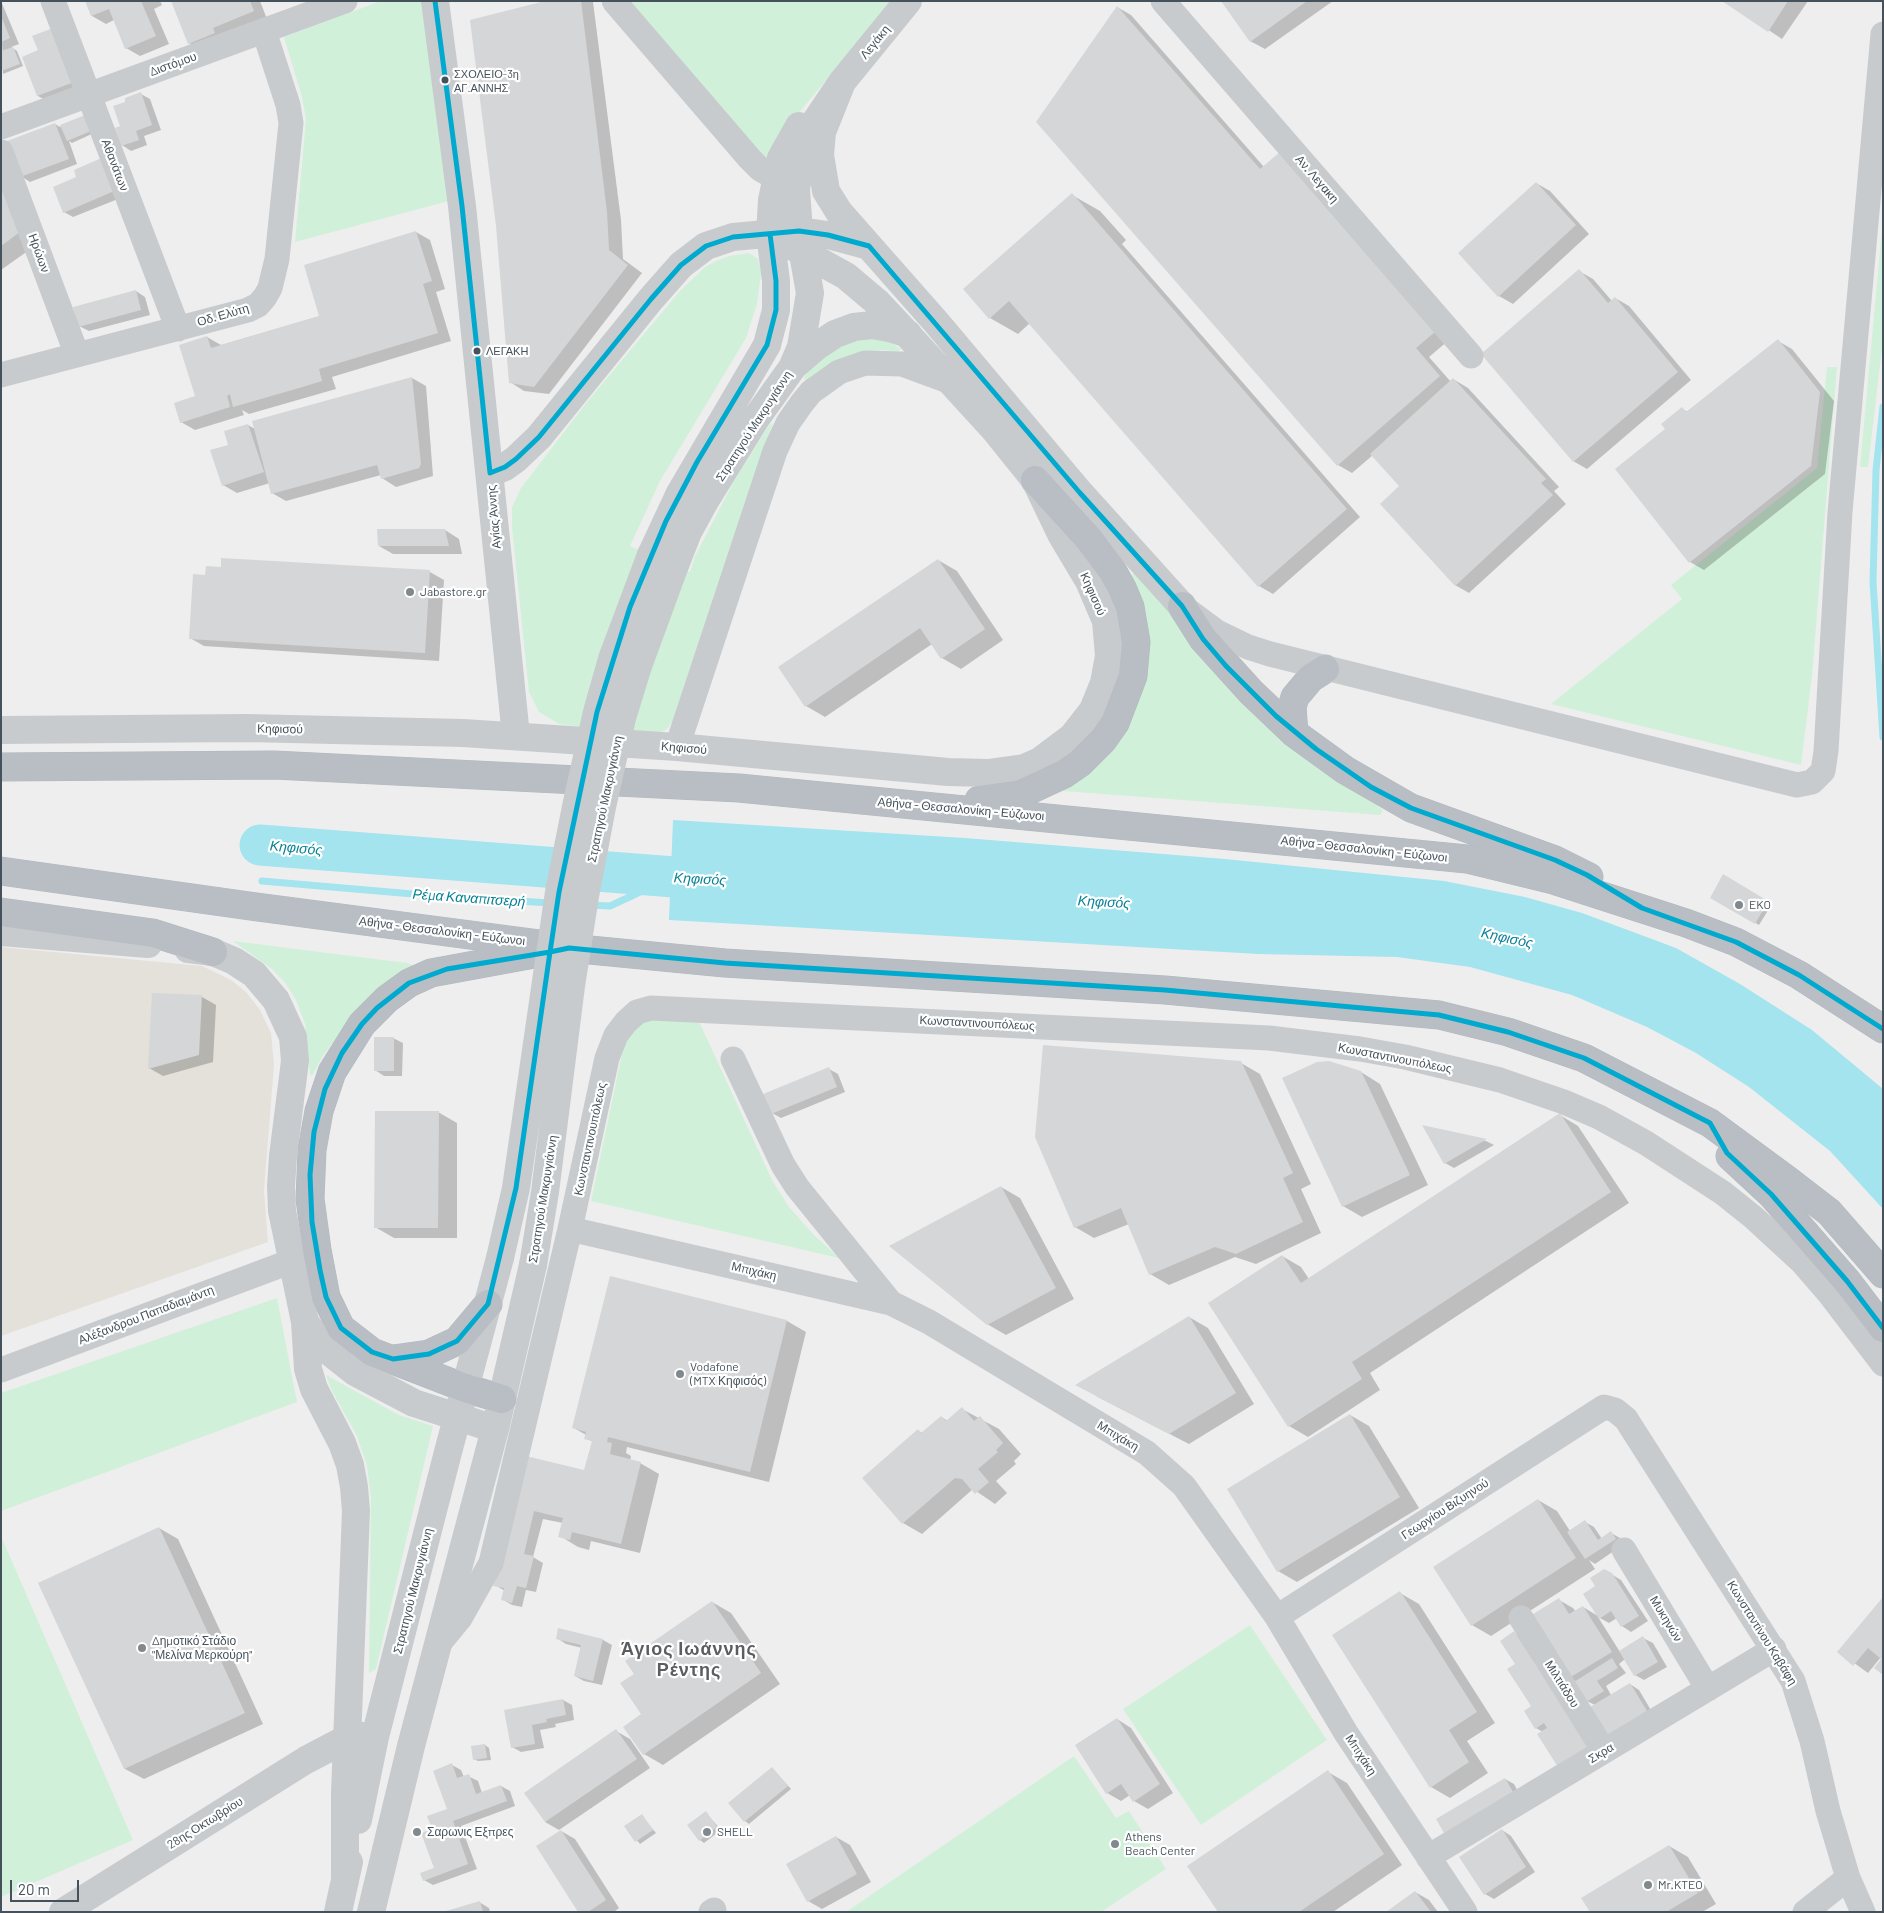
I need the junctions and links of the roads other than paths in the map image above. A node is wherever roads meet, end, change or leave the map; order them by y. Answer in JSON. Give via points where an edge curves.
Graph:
{"nodes":[{"id":1,"x":53,"y":1,"type":"edge"},
{"id":2,"x":345,"y":1,"type":"edge"},
{"id":3,"x":435,"y":1,"type":"edge"},
{"id":4,"x":614,"y":1,"type":"edge"},
{"id":5,"x":908,"y":1,"type":"edge"},
{"id":6,"x":1163,"y":1,"type":"edge"},
{"id":7,"x":301,"y":9,"type":"edge"},
{"id":8,"x":264,"y":31,"type":"junction"},
{"id":9,"x":1883,"y":34,"type":"edge"},
{"id":10,"x":842,"y":82,"type":"junction"},
{"id":11,"x":89,"y":95,"type":"junction"},
{"id":12,"x":1,"y":127,"type":"edge"},
{"id":13,"x":1,"y":152,"type":"edge"},
{"id":14,"x":776,"y":178,"type":"junction"},
{"id":15,"x":770,"y":234,"type":"junction"},
{"id":16,"x":801,"y":242,"type":"junction"},
{"id":17,"x":869,"y":246,"type":"junction"},
{"id":18,"x":178,"y":329,"type":"junction"},
{"id":19,"x":908,"y":334,"type":"junction"},
{"id":20,"x":76,"y":355,"type":"junction"},
{"id":21,"x":1471,"y":356,"type":"dead end"},
{"id":22,"x":792,"y":368,"type":"junction"},
{"id":23,"x":1,"y":375,"type":"edge"},
{"id":24,"x":952,"y":382,"type":"junction"},
{"id":25,"x":490,"y":473,"type":"junction"},
{"id":26,"x":1034,"y":480,"type":"junction"},
{"id":27,"x":663,"y":560,"type":"junction"},
{"id":28,"x":1182,"y":606,"type":"junction"},
{"id":29,"x":1325,"y":669,"type":"junction"},
{"id":30,"x":1,"y":730,"type":"edge"},
{"id":31,"x":1294,"y":732,"type":"junction"},
{"id":32,"x":516,"y":736,"type":"junction"},
{"id":33,"x":677,"y":747,"type":"junction"},
{"id":34,"x":1,"y":768,"type":"edge"},
{"id":35,"x":938,"y":806,"type":"junction"},
{"id":36,"x":1,"y":871,"type":"edge"},
{"id":37,"x":1642,"y":908,"type":"junction"},
{"id":38,"x":1,"y":912,"type":"edge"},
{"id":39,"x":1,"y":932,"type":"edge"},
{"id":40,"x":569,"y":948,"type":"junction"},
{"id":41,"x":213,"y":952,"type":"junction"},
{"id":42,"x":1883,"y":1029,"type":"edge"},
{"id":43,"x":733,"y":1059,"type":"dead end"},
{"id":44,"x":1710,"y":1123,"type":"junction"},
{"id":45,"x":570,"y":1229,"type":"junction"},
{"id":46,"x":292,"y":1261,"type":"junction"},
{"id":47,"x":1883,"y":1274,"type":"edge"},
{"id":48,"x":891,"y":1302,"type":"junction"},
{"id":49,"x":488,"y":1304,"type":"junction"},
{"id":50,"x":306,"y":1322,"type":"junction"},
{"id":51,"x":1883,"y":1328,"type":"edge"},
{"id":52,"x":393,"y":1359,"type":"junction"},
{"id":53,"x":1883,"y":1364,"type":"edge"},
{"id":54,"x":1,"y":1370,"type":"edge"},
{"id":55,"x":465,"y":1388,"type":"junction"},
{"id":56,"x":502,"y":1399,"type":"junction"},
{"id":57,"x":1615,"y":1410,"type":"joint"},
{"id":58,"x":457,"y":1416,"type":"junction"},
{"id":59,"x":495,"y":1429,"type":"junction"},
{"id":60,"x":1624,"y":1550,"type":"dead end"},
{"id":61,"x":1277,"y":1617,"type":"junction"},
{"id":62,"x":1521,"y":1618,"type":"dead end"},
{"id":63,"x":437,"y":1646,"type":"junction"},
{"id":64,"x":1774,"y":1649,"type":"junction"},
{"id":65,"x":1708,"y":1689,"type":"junction"},
{"id":66,"x":376,"y":1737,"type":"junction"},
{"id":67,"x":348,"y":1738,"type":"junction"},
{"id":68,"x":411,"y":1746,"type":"junction"},
{"id":69,"x":1604,"y":1751,"type":"junction"},
{"id":70,"x":1428,"y":1857,"type":"junction"},
{"id":71,"x":1848,"y":1878,"type":"junction"},
{"id":72,"x":345,"y":1881,"type":"junction"},
{"id":73,"x":64,"y":1912,"type":"edge"},
{"id":74,"x":338,"y":1912,"type":"edge"},
{"id":75,"x":371,"y":1912,"type":"edge"},
{"id":76,"x":1465,"y":1912,"type":"edge"},
{"id":77,"x":1805,"y":1912,"type":"edge"},
{"id":78,"x":1863,"y":1912,"type":"edge"}],
"edges":[{"from":1,"to":11,"type":"street","name":"Αθανάτων"},
{"from":2,"to":7,"type":"street","name":"Διστόμου"},
{"from":3,"to":25,"type":"street","name":"Αγίας Άννης","via":[[462,206]]},
{"from":4,"to":14,"type":"street","via":[[750,159]]},
{"from":5,"to":10,"type":"street","name":"Λεγάκη"},
{"from":6,"to":21,"type":"street","name":"Αν. Λεγακη"},
{"from":7,"to":8,"type":"street","name":"Διστόμου"},
{"from":8,"to":11,"type":"street","name":"Διστόμου"},
{"from":8,"to":18,"type":"street","name":"Οδ. Ελύτη","via":[[292,123],[273,279],[265,297],[253,307]]},
{"from":9,"to":29,"type":"street","via":[[1840,512],[1826,751],[1824,771],[1819,777],[1797,785]]},
{"from":10,"to":14,"type":"street","name":"Στρατηγού Μακρυγιάννη","via":[[796,128]]},
{"from":10,"to":16,"type":"street","name":"Στρατηγού Μακρυγιάννη","via":[[808,134],[801,154],[796,189]]},
{"from":10,"to":17,"type":"street","via":[[822,132],[822,173],[826,191],[838,212]]},
{"from":11,"to":12,"type":"street","name":"Διστόμου"},
{"from":11,"to":18,"type":"street","name":"Αθανάτων"},
{"from":13,"to":20,"type":"street","name":"Ηρώων"},
{"from":14,"to":15,"type":"street","name":"Στρατηγού Μακρυγιάννη"},
{"from":15,"to":16,"type":"street","name":"Κηφισού"},
{"from":15,"to":25,"type":"street","via":[[733,236],[694,254],[651,299],[539,437],[516,460]]},
{"from":15,"to":27,"type":"street","name":"Στρατηγού Μακρυγιάννη","via":[[776,310],[767,345],[680,493]]},
{"from":16,"to":17,"type":"street","via":[[828,234]]},
{"from":16,"to":19,"type":"street","name":"Κηφισού","via":[[862,288]]},
{"from":16,"to":22,"type":"street","name":"Στρατηγού Μακρυγιάννη","via":[[809,276],[809,305],[805,333]]},
{"from":17,"to":28,"type":"street","via":[[1080,493]]},
{"from":18,"to":20,"type":"street","name":"Οδ. Ελύτη"},
{"from":19,"to":22,"type":"street","via":[[889,328],[854,327],[816,346]]},
{"from":19,"to":24,"type":"street","name":"Κηφισού"},
{"from":20,"to":23,"type":"street","name":"Οδ. Ελύτη"},
{"from":22,"to":27,"type":"street","name":"Στρατηγού Μακρυγιάννη","via":[[688,532]]},
{"from":24,"to":26,"type":"street","name":"Κηφισού"},
{"from":24,"to":33,"type":"street","via":[[902,364],[865,363],[839,372],[811,392],[802,403],[775,451]]},
{"from":25,"to":32,"type":"street","name":"Αγίας Άννης"},
{"from":26,"to":33,"type":"street","name":"Κηφισού","via":[[1098,599],[1106,621],[1108,643],[1109,656],[1100,697],[1085,722],[1057,750],[1024,768],[988,773]]},
{"from":26,"to":35,"type":"highway","via":[[1088,538],[1122,588],[1130,608],[1136,642],[1133,676],[1114,723],[1103,740],[1091,754],[1064,774],[1022,794]]},
{"from":27,"to":49,"type":"street","name":"Στρατηγού Μακρυγιάννη","bridge":true,"via":[[612,659],[597,712],[559,892],[516,1188]]},
{"from":27,"to":56,"type":"street","name":"Στρατηγού Μακρυγιάννη","bridge":true,"via":[[602,807],[571,986],[533,1265]]},
{"from":28,"to":29,"type":"street","via":[[1240,644]]},
{"from":28,"to":31,"type":"highway","via":[[1226,666]]},
{"from":29,"to":31,"type":"highway","via":[[1311,678],[1295,697],[1292,708]]},
{"from":30,"to":32,"type":"street","name":"Κηφισού","via":[[247,728]]},
{"from":31,"to":37,"type":"highway","via":[[1365,782],[1411,808],[1555,860]]},
{"from":32,"to":33,"type":"street","name":"Κηφισού"},
{"from":34,"to":35,"type":"highway","name":"Αθήνα - Θεσσαλονίκη - Εύζωνοι","via":[[274,765],[739,788]]},
{"from":35,"to":37,"type":"highway","name":"Αθήνα - Θεσσαλονίκη - Εύζωνοι","via":[[1467,859],[1553,880]]},
{"from":36,"to":40,"type":"highway","name":"Αθήνα - Θεσσαλονίκη - Εύζωνοι"},
{"from":37,"to":42,"type":"highway","name":"Αθήνα - Θεσσαλονίκη - Εύζωνοι","via":[[1736,942],[1799,975]]},
{"from":38,"to":41,"type":"highway","via":[[153,933]]},
{"from":39,"to":41,"type":"street"},
{"from":40,"to":44,"type":"highway","name":"Αθήνα - Θεσσαλονίκη - Εύζωνοι","via":[[725,963],[1165,990],[1440,1015],[1508,1032],[1584,1058]]},
{"from":40,"to":52,"type":"highway","via":[[447,969],[409,983],[362,1024],[328,1081],[314,1132],[310,1175],[312,1222],[326,1296],[341,1328],[372,1352]]},
{"from":41,"to":46,"type":"street","via":[[240,964],[263,984],[276,1000],[293,1037],[294,1075],[281,1186],[284,1227]]},
{"from":43,"to":48,"type":"street","via":[[783,1165],[797,1187]]},
{"from":44,"to":47,"type":"highway","name":"Αθήνα - Θεσσαλονίκη - Εύζωνοι","via":[[1829,1212]]},
{"from":44,"to":51,"type":"highway","via":[[1726,1153],[1771,1194],[1847,1281]]},
{"from":45,"to":48,"type":"street","name":"Μπιχάκη"},
{"from":45,"to":53,"type":"street","name":"Κωνσταντινουπόλεως","via":[[607,1058],[616,1035],[626,1022],[637,1012],[650,1008],[1269,1038],[1405,1057],[1500,1080],[1599,1117],[1702,1178],[1753,1217],[1786,1246],[1828,1292]]},
{"from":45,"to":63,"type":"street","name":"Κωνσταντινουπόλεως","via":[[491,1563],[460,1618]]},
{"from":46,"to":50,"type":"street"},
{"from":46,"to":54,"type":"street","name":"Αλέξανδρου Παπαδιαμάντη"},
{"from":48,"to":61,"type":"street","name":"Μπιχάκη","via":[[1147,1453],[1167,1469],[1199,1506]]},
{"from":49,"to":52,"type":"highway","via":[[457,1341],[429,1354]]},
{"from":49,"to":55,"type":"street","name":"Στρατηγού Μακρυγιάννη"},
{"from":50,"to":58,"type":"street","via":[[322,1346],[355,1372],[414,1403]]},
{"from":50,"to":67,"type":"street","via":[[308,1369],[314,1390],[342,1443],[354,1487]]},
{"from":52,"to":55,"type":"highway"},
{"from":55,"to":56,"type":"highway"},
{"from":55,"to":58,"type":"street","name":"Στρατηγού Μακρυγιάννη"},
{"from":56,"to":59,"type":"street","name":"Στρατηγού Μακρυγιάννη"},
{"from":57,"to":61,"type":"street","name":"Γεωργίου Βιζυηνού","via":[[1604,1407]]},
{"from":57,"to":64,"type":"street","name":"Κωνσταντίνου Καβάφη","via":[[1626,1419]]},
{"from":58,"to":59,"type":"street"},
{"from":58,"to":66,"type":"street","name":"Στρατηγού Μακρυγιάννη"},
{"from":59,"to":63,"type":"street","name":"Στρατηγού Μακρυγιάννη"},
{"from":60,"to":65,"type":"street","name":"Μυκηνών"},
{"from":61,"to":70,"type":"street","name":"Μπιχάκη","via":[[1346,1733]]},
{"from":62,"to":69,"type":"street","name":"Μιλτιάδου"},
{"from":63,"to":68,"type":"street","name":"Στρατηγού Μακρυγιάννη"},
{"from":64,"to":65,"type":"street","name":"Σκρα"},
{"from":64,"to":71,"type":"street","name":"Κωνσταντίνου Καβάφη","via":[[1800,1700]]},
{"from":65,"to":69,"type":"street","name":"Σκρα"},
{"from":66,"to":67,"type":"street"},
{"from":66,"to":68,"type":"street"},
{"from":66,"to":72,"type":"street","name":"Στρατηγού Μακρυγιάννη"},
{"from":67,"to":72,"type":"street"},
{"from":67,"to":73,"type":"street","name":"28ης Οκτωβρίου","via":[[298,1765]]},
{"from":68,"to":75,"type":"street","name":"Στρατηγού Μακρυγιάννη"},
{"from":69,"to":70,"type":"street","name":"Σκρα"},
{"from":70,"to":76,"type":"street","name":"Μπιχάκη"},
{"from":71,"to":77,"type":"street"},
{"from":71,"to":78,"type":"street","name":"Κωνσταντίνου Καβάφη"},
{"from":72,"to":74,"type":"street","name":"Στρατηγού Μακρυγιάννη"}]}
